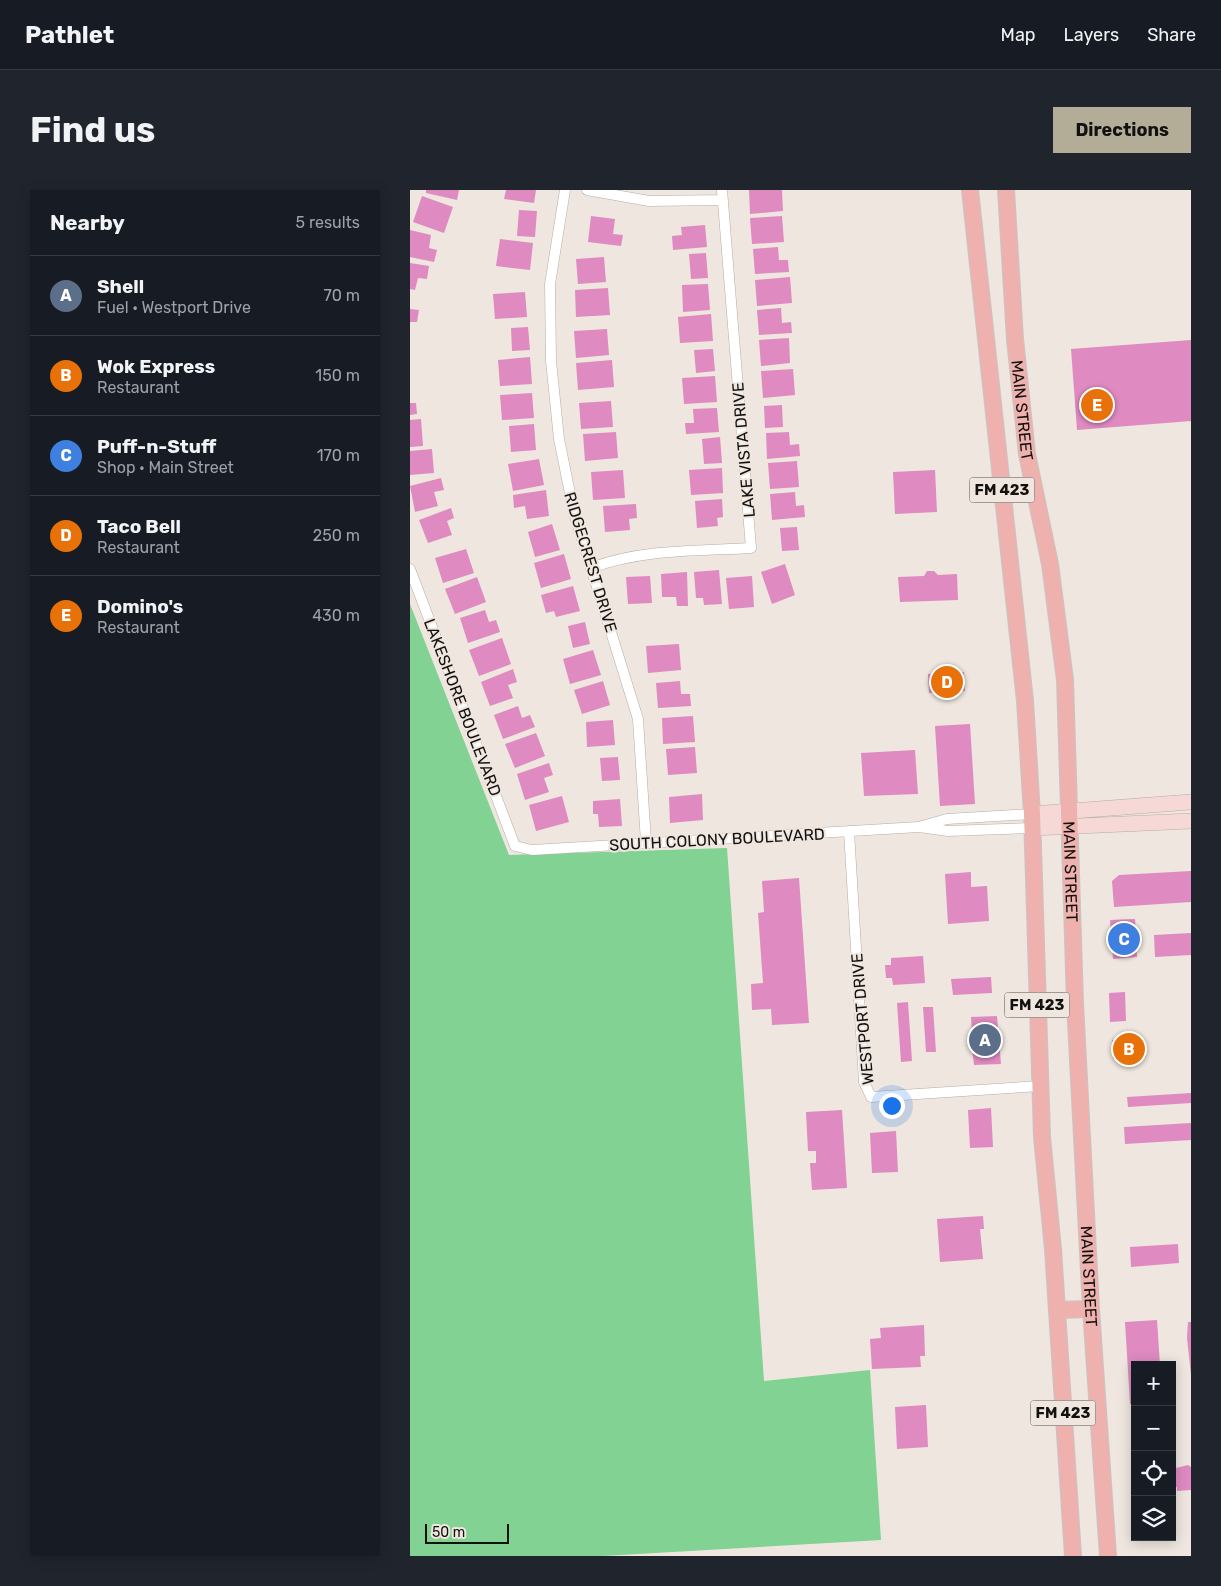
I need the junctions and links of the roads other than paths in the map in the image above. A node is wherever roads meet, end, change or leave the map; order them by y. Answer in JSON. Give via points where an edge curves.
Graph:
{"nodes":[{"id":1,"x":565,"y":190,"type":"edge"},
{"id":2,"x":588,"y":190,"type":"edge"},
{"id":3,"x":970,"y":190,"type":"edge"},
{"id":4,"x":1006,"y":190,"type":"edge"},
{"id":5,"x":722,"y":195,"type":"edge"},
{"id":6,"x":1026,"y":454,"type":"junction"},
{"id":7,"x":999,"y":459,"type":"junction"},
{"id":8,"x":591,"y":568,"type":"junction"},
{"id":9,"x":410,"y":569,"type":"edge"},
{"id":10,"x":1191,"y":802,"type":"edge"},
{"id":11,"x":1069,"y":819,"type":"junction"},
{"id":12,"x":1032,"y":821,"type":"junction"},
{"id":13,"x":1191,"y":821,"type":"edge"},
{"id":14,"x":849,"y":831,"type":"junction"},
{"id":15,"x":646,"y":842,"type":"junction"},
{"id":16,"x":516,"y":846,"type":"joint"},
{"id":17,"x":1040,"y":1086,"type":"junction"},
{"id":18,"x":1091,"y":1309,"type":"junction"},
{"id":19,"x":1057,"y":1310,"type":"junction"},
{"id":20,"x":1073,"y":1556,"type":"edge"},
{"id":21,"x":1108,"y":1556,"type":"edge"}],
"edges":[{"from":1,"to":8,"type":"street","name":"RIDGECREST DRIVE","via":[[550,284],[551,361],[558,439],[574,513]]},
{"from":2,"to":5,"type":"street","via":[[649,201]]},
{"from":3,"to":7,"type":"main road","name":"MAIN STREET","number":"FM 423"},
{"from":4,"to":6,"type":"main road","name":"MAIN STREET","number":"FM 423"},
{"from":5,"to":8,"type":"street","name":"LAKE VISTA DRIVE","via":[[751,548],[635,556]]},
{"from":6,"to":7,"type":"main road"},
{"from":6,"to":11,"type":"main road","name":"MAIN STREET","number":"FM 423","via":[[1050,564],[1065,680]]},
{"from":7,"to":12,"type":"main road","name":"MAIN STREET","number":"FM 423","via":[[1023,673]]},
{"from":8,"to":15,"type":"street","name":"RIDGECREST DRIVE","via":[[638,719]]},
{"from":9,"to":16,"type":"street","name":"LAKESHORE BOULEVARD"},
{"from":10,"to":11,"type":"main road","name":"SOUTH COLONY BOULEVARD"},
{"from":11,"to":12,"type":"main road","name":"SOUTH COLONY BOULEVARD"},
{"from":11,"to":13,"type":"main road","name":"SOUTH COLONY BOULEVARD"},
{"from":11,"to":18,"type":"main road","name":"MAIN STREET","number":"FM 423"},
{"from":12,"to":14,"type":"street","name":"SOUTH COLONY BOULEVARD","via":[[947,819],[919,827]]},
{"from":12,"to":17,"type":"main road","name":"MAIN STREET","number":"FM 423"},
{"from":14,"to":15,"type":"street","name":"SOUTH COLONY BOULEVARD"},
{"from":14,"to":17,"type":"street","name":"WESTPORT DRIVE","via":[[864,1082],[871,1097]]},
{"from":15,"to":16,"type":"street","name":"SOUTH COLONY BOULEVARD","via":[[532,850]]},
{"from":17,"to":19,"type":"main road","name":"MAIN STREET","number":"FM 423"},
{"from":18,"to":19,"type":"main road"},
{"from":18,"to":21,"type":"main road","name":"MAIN STREET","number":"FM 423"},
{"from":19,"to":20,"type":"main road","name":"MAIN STREET","number":"FM 423"}]}
